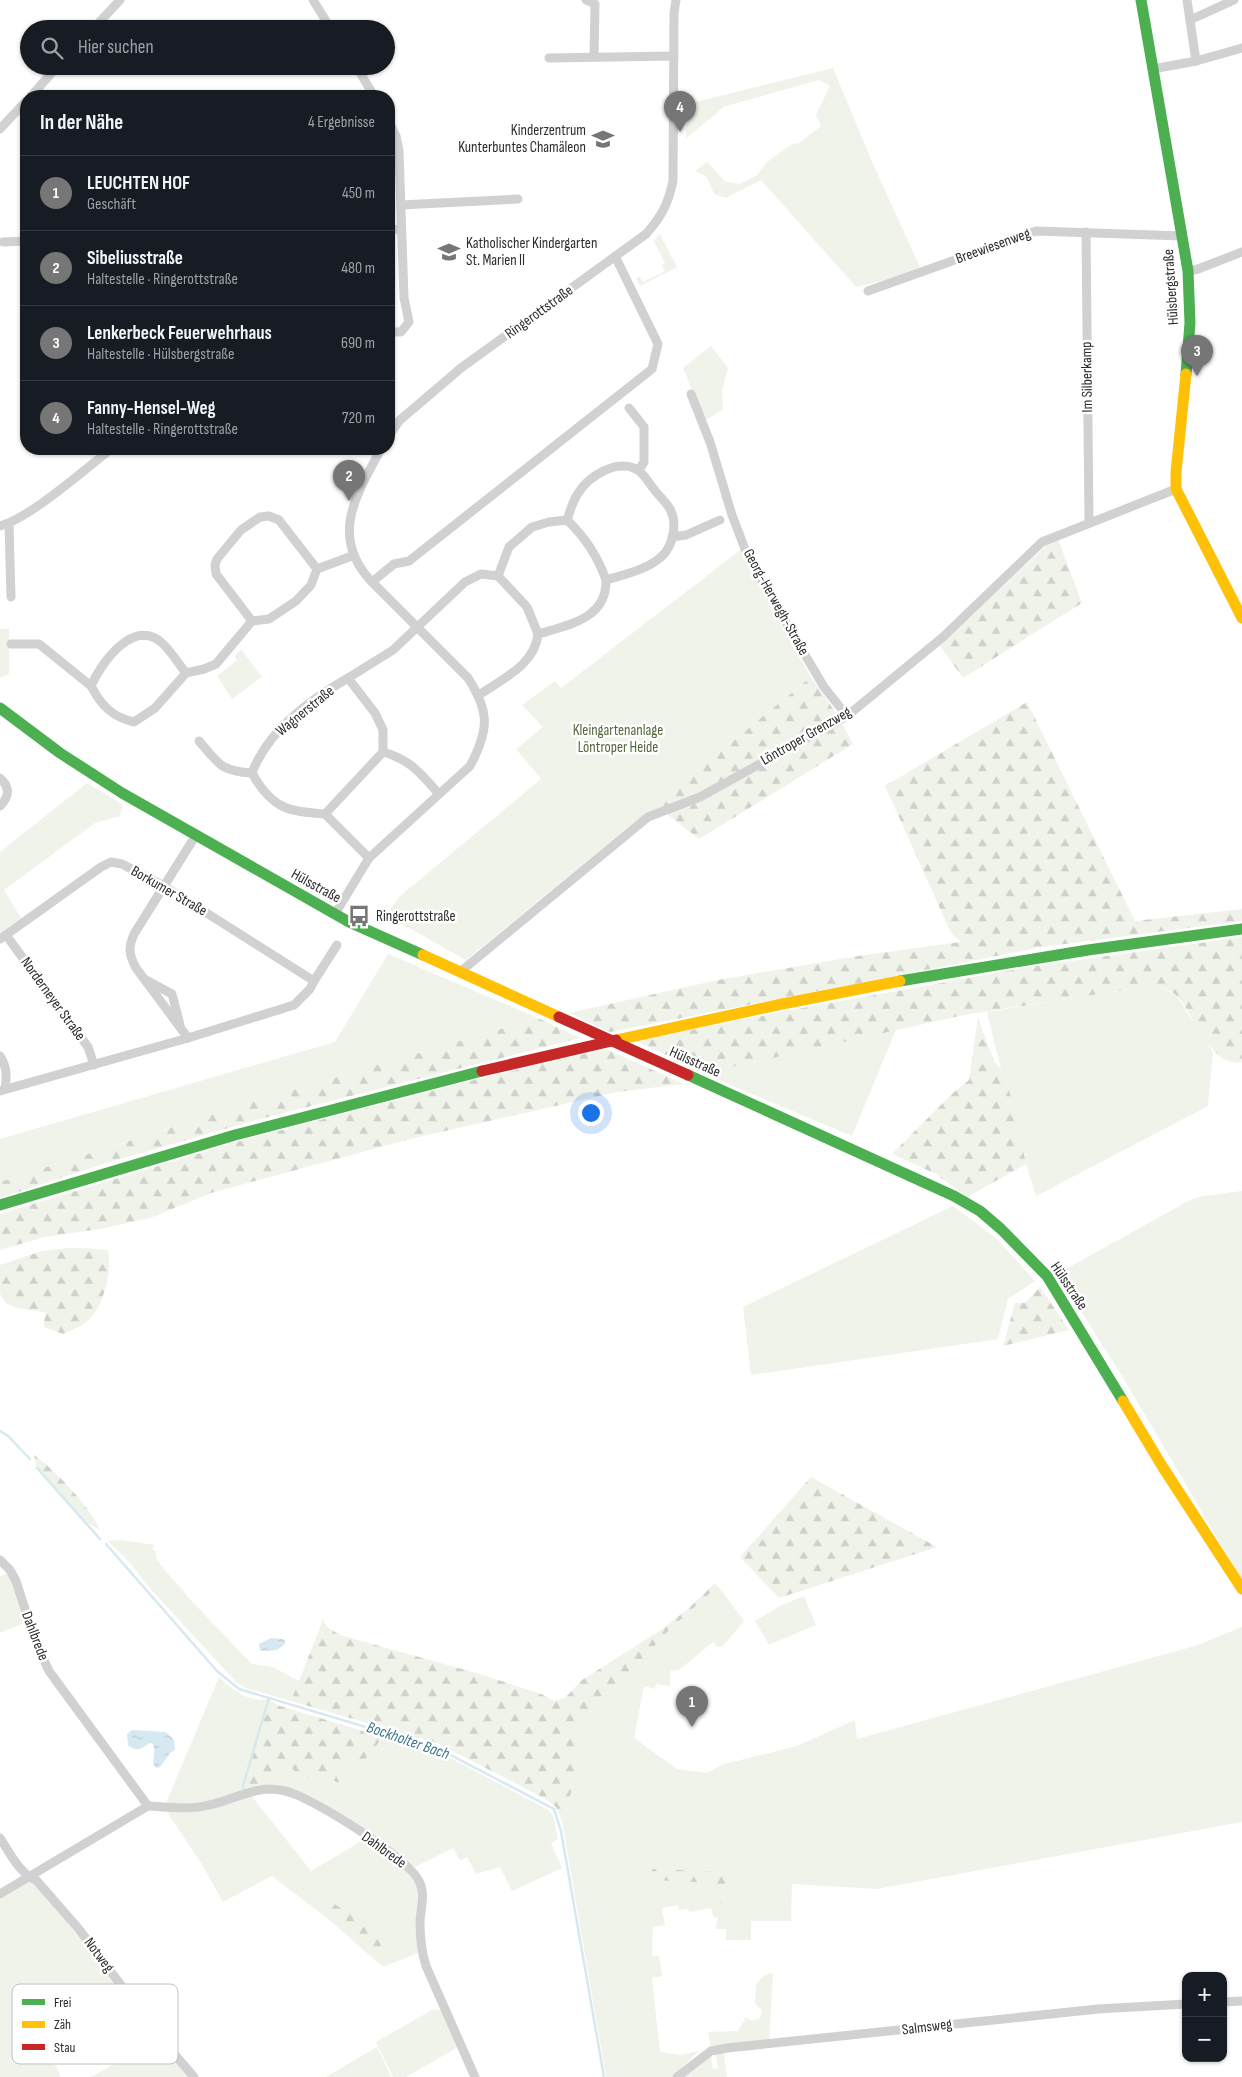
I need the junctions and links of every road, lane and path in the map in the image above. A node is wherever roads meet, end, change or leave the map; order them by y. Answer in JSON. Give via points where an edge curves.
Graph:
{"nodes":[{"id":1,"x":120,"y":0,"type":"edge"},
{"id":2,"x":313,"y":0,"type":"edge"},
{"id":3,"x":586,"y":0,"type":"edge"},
{"id":4,"x":676,"y":0,"type":"edge"},
{"id":5,"x":1141,"y":0,"type":"edge"},
{"id":6,"x":1187,"y":0,"type":"edge"},
{"id":7,"x":1234,"y":0,"type":"edge"},
{"id":8,"x":101,"y":20,"type":"edge"},
{"id":9,"x":325,"y":20,"type":"edge"},
{"id":10,"x":1190,"y":20,"type":"junction"},
{"id":11,"x":1242,"y":48,"type":"edge"},
{"id":12,"x":594,"y":56,"type":"junction"},
{"id":13,"x":674,"y":56,"type":"junction"},
{"id":14,"x":549,"y":58,"type":"dead end"},
{"id":15,"x":1196,"y":61,"type":"junction"},
{"id":16,"x":1153,"y":69,"type":"junction"},
{"id":17,"x":50,"y":75,"type":"edge"},
{"id":18,"x":361,"y":75,"type":"edge"},
{"id":19,"x":36,"y":90,"type":"edge"},
{"id":20,"x":370,"y":90,"type":"edge"},
{"id":21,"x":20,"y":107,"type":"edge"},
{"id":22,"x":0,"y":129,"type":"edge"},
{"id":23,"x":395,"y":134,"type":"edge"},
{"id":24,"x":518,"y":199,"type":"dead end"},
{"id":25,"x":401,"y":205,"type":"junction"},
{"id":26,"x":401,"y":229,"type":"junction"},
{"id":27,"x":395,"y":230,"type":"edge"},
{"id":28,"x":1086,"y":232,"type":"junction"},
{"id":29,"x":1182,"y":236,"type":"junction"},
{"id":30,"x":20,"y":241,"type":"edge"},
{"id":31,"x":3,"y":242,"type":"dead end"},
{"id":32,"x":1242,"y":252,"type":"edge"},
{"id":33,"x":615,"y":256,"type":"junction"},
{"id":34,"x":1188,"y":271,"type":"junction"},
{"id":35,"x":868,"y":291,"type":"dead end"},
{"id":36,"x":395,"y":332,"type":"edge"},
{"id":37,"x":692,"y":394,"type":"dead end"},
{"id":38,"x":629,"y":408,"type":"dead end"},
{"id":39,"x":395,"y":427,"type":"edge"},
{"id":40,"x":102,"y":455,"type":"edge"},
{"id":41,"x":378,"y":455,"type":"edge"},
{"id":42,"x":639,"y":470,"type":"junction"},
{"id":43,"x":1176,"y":489,"type":"junction"},
{"id":44,"x":567,"y":520,"type":"junction"},
{"id":45,"x":720,"y":520,"type":"dead end"},
{"id":46,"x":1089,"y":522,"type":"junction"},
{"id":47,"x":4,"y":525,"type":"edge"},
{"id":48,"x":672,"y":537,"type":"junction"},
{"id":49,"x":352,"y":556,"type":"junction"},
{"id":50,"x":317,"y":570,"type":"junction"},
{"id":51,"x":498,"y":576,"type":"junction"},
{"id":52,"x":606,"y":580,"type":"junction"},
{"id":53,"x":372,"y":582,"type":"junction"},
{"id":54,"x":12,"y":598,"type":"dead end"},
{"id":55,"x":1242,"y":618,"type":"edge"},
{"id":56,"x":252,"y":621,"type":"junction"},
{"id":57,"x":416,"y":627,"type":"junction"},
{"id":58,"x":538,"y":634,"type":"junction"},
{"id":59,"x":11,"y":644,"type":"dead end"},
{"id":60,"x":186,"y":673,"type":"junction"},
{"id":61,"x":348,"y":678,"type":"junction"},
{"id":62,"x":91,"y":686,"type":"junction"},
{"id":63,"x":479,"y":695,"type":"junction"},
{"id":64,"x":0,"y":708,"type":"edge"},
{"id":65,"x":847,"y":716,"type":"junction"},
{"id":66,"x":199,"y":741,"type":"dead end"},
{"id":67,"x":383,"y":752,"type":"junction"},
{"id":68,"x":252,"y":773,"type":"junction"},
{"id":69,"x":0,"y":778,"type":"edge"},
{"id":70,"x":439,"y":794,"type":"junction"},
{"id":71,"x":0,"y":806,"type":"edge"},
{"id":72,"x":325,"y":814,"type":"junction"},
{"id":73,"x":196,"y":835,"type":"junction"},
{"id":74,"x":369,"y":858,"type":"junction"},
{"id":75,"x":164,"y":886,"type":"junction"},
{"id":76,"x":335,"y":914,"type":"junction"},
{"id":77,"x":1242,"y":929,"type":"edge"},
{"id":78,"x":3,"y":937,"type":"edge"},
{"id":79,"x":337,"y":945,"type":"dead end"},
{"id":80,"x":460,"y":972,"type":"junction"},
{"id":81,"x":145,"y":980,"type":"junction"},
{"id":82,"x":314,"y":981,"type":"junction"},
{"id":83,"x":180,"y":1028,"type":"junction"},
{"id":84,"x":188,"y":1038,"type":"junction"},
{"id":85,"x":0,"y":1056,"type":"edge"},
{"id":86,"x":94,"y":1065,"type":"junction"},
{"id":87,"x":2,"y":1090,"type":"edge"},
{"id":88,"x":0,"y":1205,"type":"edge"},
{"id":89,"x":0,"y":1560,"type":"edge"},
{"id":90,"x":1242,"y":1589,"type":"edge"},
{"id":91,"x":148,"y":1806,"type":"junction"},
{"id":92,"x":0,"y":1838,"type":"edge"},
{"id":93,"x":29,"y":1877,"type":"junction"},
{"id":94,"x":0,"y":1894,"type":"edge"},
{"id":95,"x":120,"y":1984,"type":"edge"},
{"id":96,"x":1242,"y":2000,"type":"edge"},
{"id":97,"x":1227,"y":2002,"type":"edge"},
{"id":98,"x":1182,"y":2004,"type":"edge"},
{"id":99,"x":178,"y":2058,"type":"edge"},
{"id":100,"x":194,"y":2077,"type":"edge"},
{"id":101,"x":475,"y":2077,"type":"edge"},
{"id":102,"x":677,"y":2077,"type":"edge"}],
"edges":[{"from":1,"to":8,"type":"street"},
{"from":2,"to":9,"type":"street"},
{"from":3,"to":12,"type":"street","via":[[595,4]]},
{"from":4,"to":13,"type":"street","name":"Ringerottstraße"},
{"from":5,"to":16,"type":"street","name":"Hülsbergstraße"},
{"from":6,"to":10,"type":"street"},
{"from":7,"to":10,"type":"street"},
{"from":10,"to":15,"type":"street"},
{"from":11,"to":15,"type":"street"},
{"from":12,"to":13,"type":"street"},
{"from":12,"to":14,"type":"street"},
{"from":13,"to":33,"type":"street","name":"Ringerottstraße","via":[[673,181],[668,203],[646,234]]},
{"from":15,"to":16,"type":"street"},
{"from":16,"to":29,"type":"street","name":"Hülsbergstraße"},
{"from":17,"to":19,"type":"street"},
{"from":18,"to":20,"type":"street"},
{"from":21,"to":22,"type":"street"},
{"from":23,"to":25,"type":"street","via":[[399,151]]},
{"from":24,"to":25,"type":"street"},
{"from":25,"to":26,"type":"street"},
{"from":26,"to":27,"type":"street"},
{"from":26,"to":36,"type":"street","via":[[404,298],[409,322],[401,332]]},
{"from":28,"to":29,"type":"street","name":"Breewiesenweg"},
{"from":28,"to":35,"type":"street","name":"Breewiesenweg","via":[[1036,230]]},
{"from":28,"to":46,"type":"street","name":"Im Silberkamp"},
{"from":29,"to":34,"type":"street","name":"Hülsbergstraße"},
{"from":30,"to":31,"type":"street"},
{"from":32,"to":34,"type":"street"},
{"from":33,"to":39,"type":"street","name":"Ringerottstraße","via":[[461,368]]},
{"from":33,"to":53,"type":"street","via":[[658,344],[652,369],[408,561],[394,564]]},
{"from":34,"to":43,"type":"street","name":"Hülsbergstraße","via":[[1190,323]]},
{"from":37,"to":65,"type":"street","name":"Georg-Herwegh-Straße","via":[[745,549],[824,686]]},
{"from":38,"to":42,"type":"street","via":[[644,427],[644,462]]},
{"from":40,"to":47,"type":"street","via":[[41,503]]},
{"from":41,"to":49,"type":"street","via":[[349,520]]},
{"from":42,"to":44,"type":"street","via":[[621,466],[595,475],[578,493]]},
{"from":42,"to":48,"type":"street","via":[[670,509],[674,526]]},
{"from":43,"to":46,"type":"street","name":"Löntroper Grenzweg"},
{"from":43,"to":55,"type":"street","name":"Hülsbergstraße"},
{"from":44,"to":51,"type":"street","via":[[532,527],[509,547]]},
{"from":44,"to":52,"type":"street","via":[[598,558]]},
{"from":45,"to":48,"type":"street","via":[[686,535]]},
{"from":46,"to":65,"type":"street","name":"Löntroper Grenzweg","via":[[1042,542],[943,637]]},
{"from":47,"to":54,"type":"street"},
{"from":48,"to":52,"type":"street","via":[[665,553],[654,563]]},
{"from":49,"to":50,"type":"street"},
{"from":49,"to":53,"type":"street"},
{"from":50,"to":56,"type":"street","via":[[311,585],[296,600],[269,619]]},
{"from":50,"to":56,"type":"street","via":[[279,520],[260,517],[241,530],[214,565],[216,574]]},
{"from":51,"to":57,"type":"street","name":"Wagnerstraße","via":[[481,574],[465,582]]},
{"from":51,"to":58,"type":"street","via":[[527,607]]},
{"from":52,"to":58,"type":"street","via":[[607,591],[595,610],[580,621]]},
{"from":53,"to":57,"type":"street"},
{"from":56,"to":60,"type":"street","via":[[216,664]]},
{"from":57,"to":61,"type":"street","name":"Wagnerstraße","via":[[393,650]]},
{"from":57,"to":63,"type":"street","via":[[468,678]]},
{"from":58,"to":63,"type":"street","via":[[526,663]]},
{"from":59,"to":62,"type":"street","via":[[39,644]]},
{"from":60,"to":62,"type":"street","via":[[155,708],[134,722],[121,720],[108,712]]},
{"from":60,"to":62,"type":"street","via":[[161,642],[148,635],[138,636],[124,642],[96,674]]},
{"from":61,"to":67,"type":"street","name":"Wagnerstraße","via":[[375,713],[383,730]]},
{"from":61,"to":68,"type":"street","name":"Wagnerstraße","via":[[322,694],[276,733],[258,756]]},
{"from":63,"to":70,"type":"street","via":[[484,712],[480,747],[470,766]]},
{"from":64,"to":73,"type":"street","name":"Hülsstraße","via":[[87,771]]},
{"from":65,"to":80,"type":"street","name":"Löntroper Grenzweg","via":[[700,797],[648,817]]},
{"from":66,"to":68,"type":"street","via":[[222,768]]},
{"from":67,"to":70,"type":"street","via":[[413,765]]},
{"from":67,"to":72,"type":"street"},
{"from":68,"to":72,"type":"street","via":[[261,790],[277,804],[298,813]]},
{"from":69,"to":71,"type":"street","via":[[7,784],[9,793]]},
{"from":70,"to":74,"type":"street"},
{"from":72,"to":74,"type":"street"},
{"from":73,"to":75,"type":"street"},
{"from":73,"to":76,"type":"street","name":"Hülsstraße"},
{"from":74,"to":76,"type":"street"},
{"from":75,"to":78,"type":"street","name":"Borkumer Straße","via":[[112,862],[100,867]]},
{"from":75,"to":81,"type":"street","via":[[129,946],[130,957]]},
{"from":75,"to":82,"type":"street","name":"Borkumer Straße"},
{"from":76,"to":80,"type":"street","name":"Hülsstraße"},
{"from":77,"to":88,"type":"street","via":[[1029,959],[753,1009],[522,1060],[206,1143]]},
{"from":78,"to":86,"type":"street","name":"Norderneyer Straße","via":[[88,1047]]},
{"from":79,"to":82,"type":"street"},
{"from":80,"to":90,"type":"street","name":"Hülsstraße","bridge":true,"via":[[954,1196],[980,1211],[1047,1276],[1162,1466]]},
{"from":81,"to":83,"type":"street"},
{"from":81,"to":83,"type":"street","via":[[172,994]]},
{"from":82,"to":84,"type":"street","via":[[294,1005]]},
{"from":83,"to":84,"type":"street"},
{"from":84,"to":86,"type":"street"},
{"from":85,"to":87,"type":"street","via":[[7,1075]]},
{"from":86,"to":87,"type":"street"},
{"from":89,"to":91,"type":"street","name":"Dahlbrede","via":[[16,1582],[49,1671]]},
{"from":91,"to":93,"type":"street"},
{"from":91,"to":101,"type":"street","name":"Dahlbrede","via":[[194,1807],[254,1791],[289,1792],[330,1812],[407,1865],[420,1883],[422,1893],[421,1937],[426,1966]]},
{"from":92,"to":93,"type":"street","name":"Notweg"},
{"from":93,"to":94,"type":"street"},
{"from":93,"to":95,"type":"street","name":"Notweg","via":[[36,1880],[78,1928]]},
{"from":96,"to":97,"type":"street"},
{"from":98,"to":102,"type":"street","name":"Salmsweg","via":[[1079,2011],[727,2048],[711,2051]]},
{"from":99,"to":100,"type":"street","name":"Notweg"}]}
